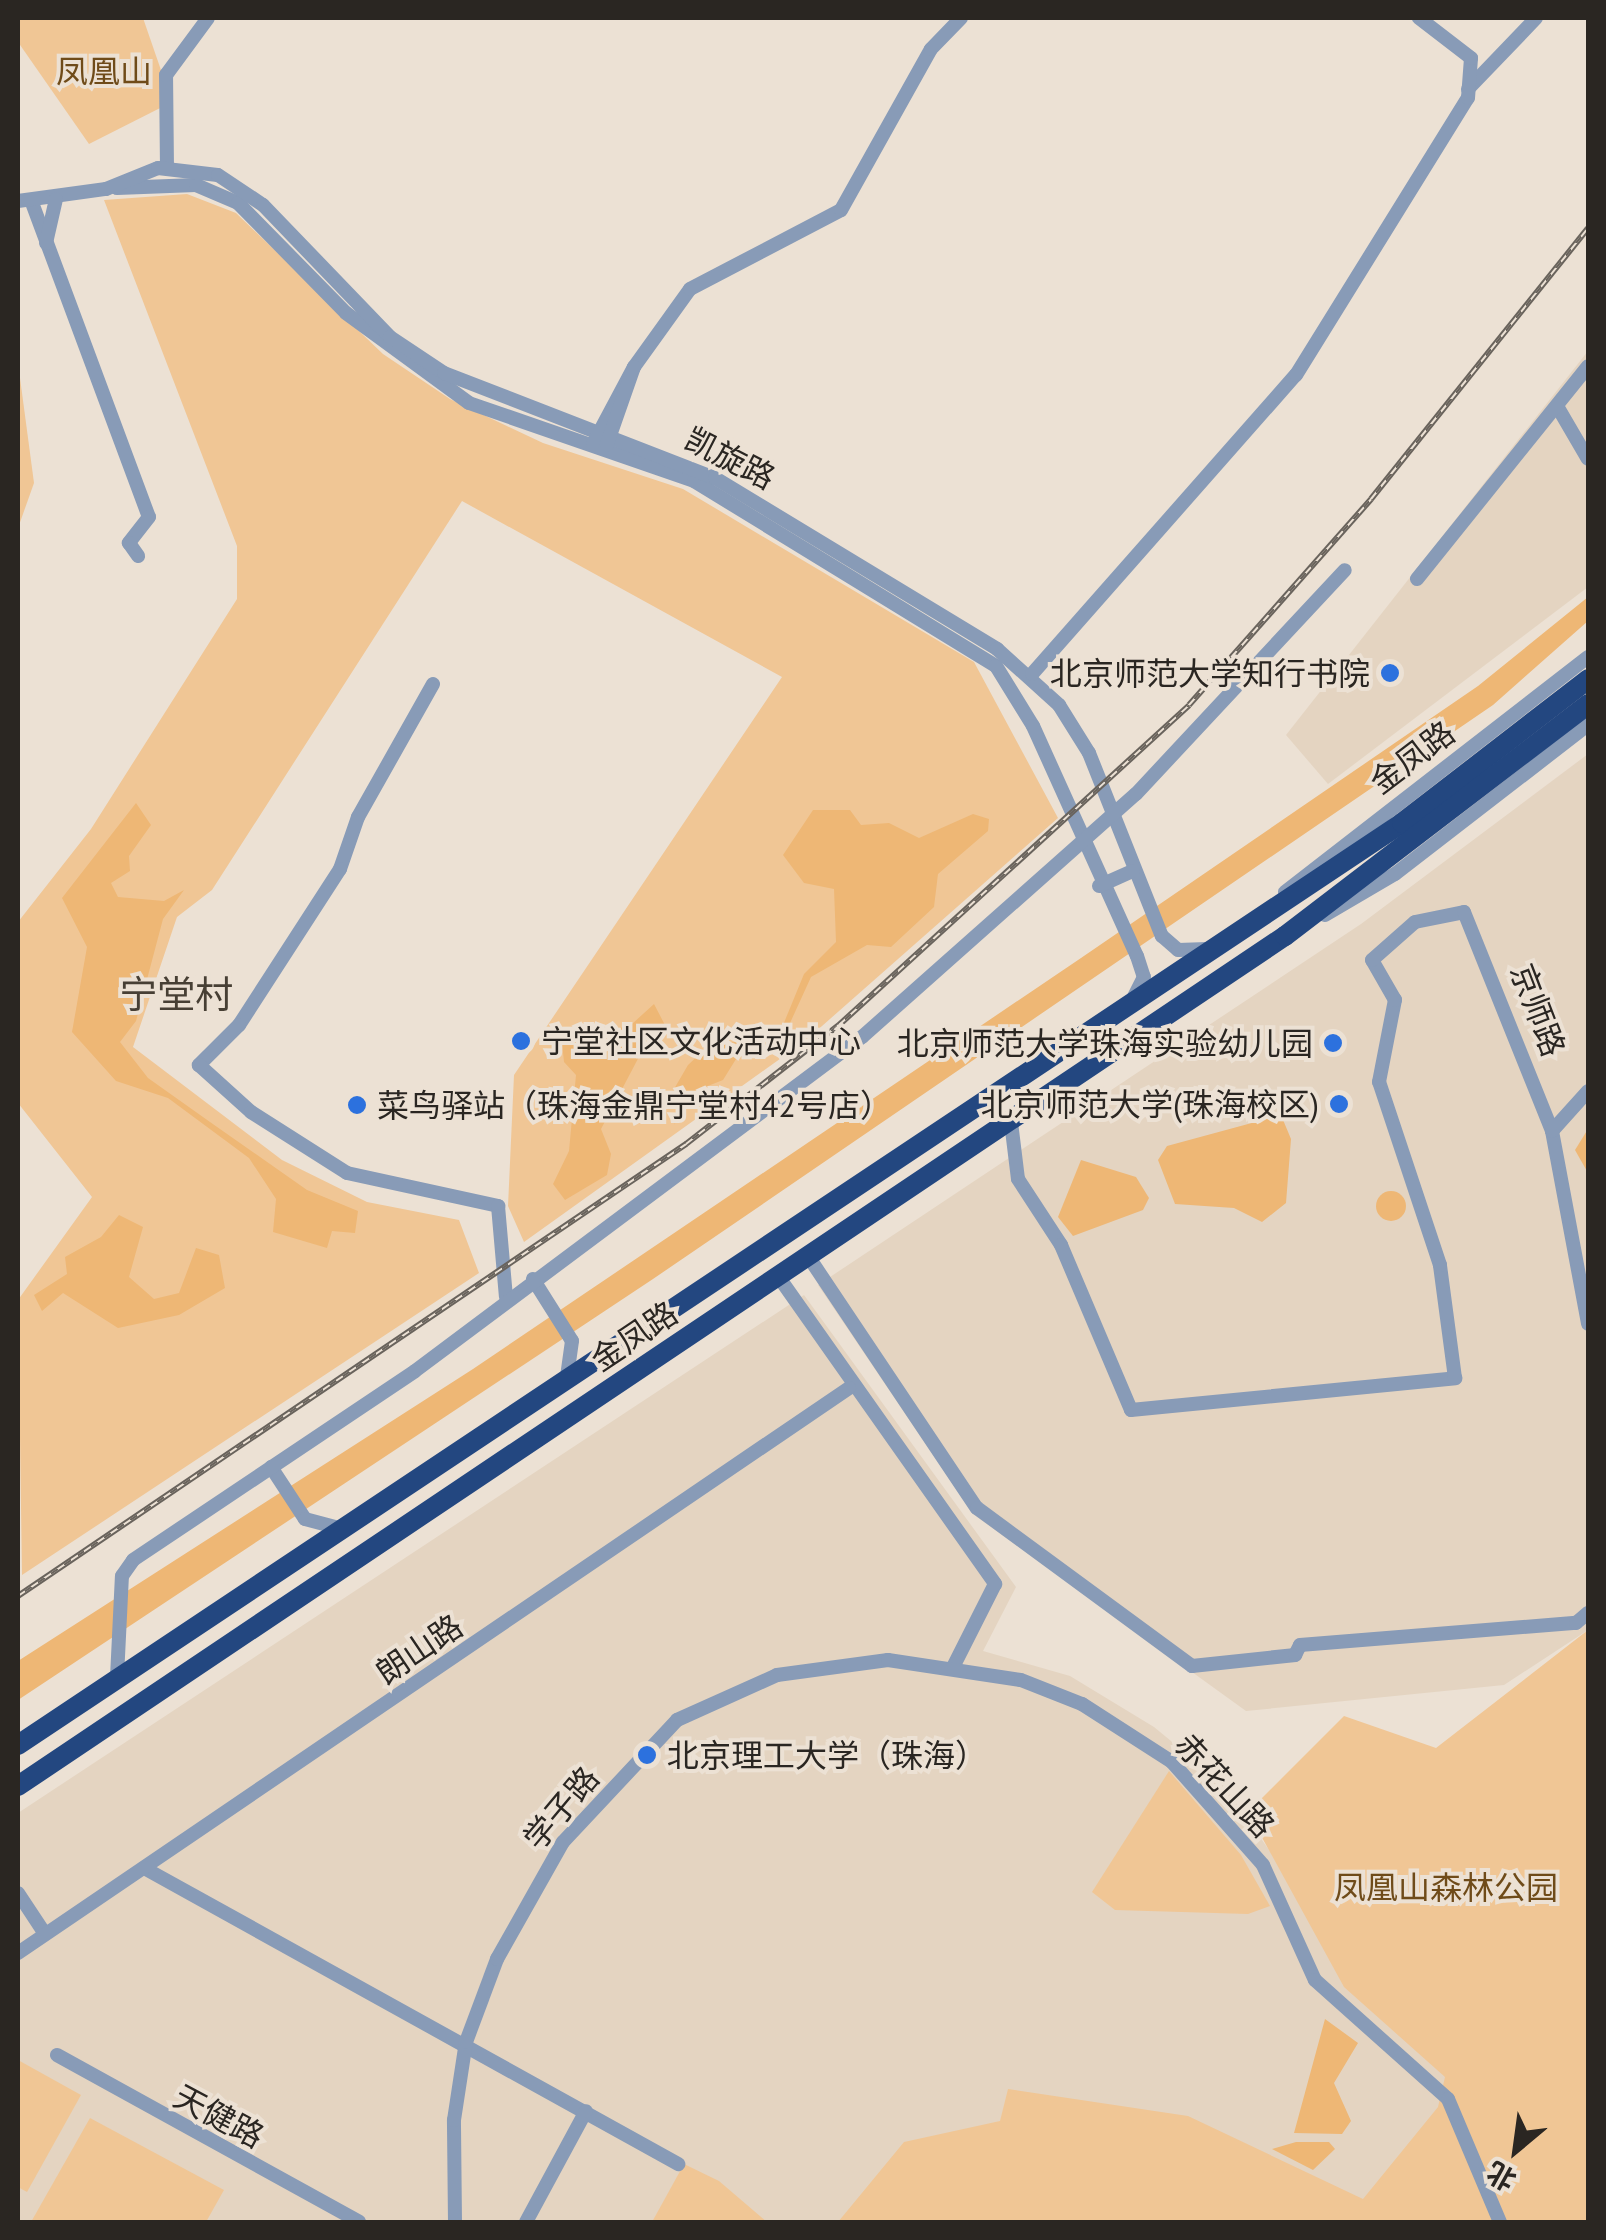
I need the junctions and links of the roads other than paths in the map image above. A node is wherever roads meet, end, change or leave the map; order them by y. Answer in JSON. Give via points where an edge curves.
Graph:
{"nodes":[{"id":1,"x":208,"y":18,"type":"edge"},
{"id":2,"x":961,"y":18,"type":"edge"},
{"id":3,"x":1419,"y":18,"type":"edge"},
{"id":4,"x":1536,"y":18,"type":"edge"},
{"id":5,"x":1468,"y":89,"type":"junction"},
{"id":6,"x":170,"y":168,"type":"junction"},
{"id":7,"x":200,"y":179,"type":"junction"},
{"id":8,"x":172,"y":186,"type":"junction"},
{"id":9,"x":106,"y":188,"type":"junction"},
{"id":10,"x":56,"y":199,"type":"junction"},
{"id":11,"x":24,"y":201,"type":"edge"},
{"id":12,"x":46,"y":242,"type":"junction"},
{"id":13,"x":1588,"y":366,"type":"edge"},
{"id":14,"x":1557,"y":406,"type":"junction"},
{"id":15,"x":601,"y":442,"type":"junction"},
{"id":16,"x":1588,"y":459,"type":"edge"},
{"id":17,"x":138,"y":556,"type":"dead end"},
{"id":18,"x":1345,"y":570,"type":"dead end"},
{"id":19,"x":1416,"y":579,"type":"dead end"},
{"id":20,"x":1588,"y":657,"type":"edge"},
{"id":21,"x":1032,"y":674,"type":"junction"},
{"id":22,"x":1588,"y":679,"type":"edge"},
{"id":23,"x":433,"y":684,"type":"dead end"},
{"id":24,"x":1588,"y":704,"type":"edge"},
{"id":25,"x":1588,"y":725,"type":"edge"},
{"id":26,"x":1133,"y":871,"type":"junction"},
{"id":27,"x":1100,"y":886,"type":"junction"},
{"id":28,"x":1272,"y":904,"type":"junction"},
{"id":29,"x":1285,"y":936,"type":"junction"},
{"id":30,"x":1208,"y":949,"type":"junction"},
{"id":31,"x":1132,"y":998,"type":"junction"},
{"id":32,"x":1588,"y":1092,"type":"edge"},
{"id":33,"x":1012,"y":1122,"type":"junction"},
{"id":34,"x":1552,"y":1132,"type":"junction"},
{"id":35,"x":1570,"y":1194,"type":"junction"},
{"id":36,"x":1588,"y":1197,"type":"edge"},
{"id":37,"x":808,"y":1256,"type":"junction"},
{"id":38,"x":778,"y":1276,"type":"junction"},
{"id":39,"x":533,"y":1279,"type":"junction"},
{"id":40,"x":506,"y":1297,"type":"junction"},
{"id":41,"x":1588,"y":1324,"type":"edge"},
{"id":42,"x":572,"y":1341,"type":"junction"},
{"id":43,"x":606,"y":1350,"type":"junction"},
{"id":44,"x":566,"y":1377,"type":"junction"},
{"id":45,"x":849,"y":1388,"type":"junction"},
{"id":46,"x":271,"y":1467,"type":"junction"},
{"id":47,"x":304,"y":1517,"type":"junction"},
{"id":48,"x":343,"y":1528,"type":"junction"},
{"id":49,"x":297,"y":1558,"type":"junction"},
{"id":50,"x":1588,"y":1613,"type":"edge"},
{"id":51,"x":954,"y":1665,"type":"junction"},
{"id":52,"x":117,"y":1677,"type":"junction"},
{"id":53,"x":18,"y":1744,"type":"edge"},
{"id":54,"x":18,"y":1786,"type":"edge"},
{"id":55,"x":144,"y":1868,"type":"junction"},
{"id":56,"x":18,"y":1893,"type":"edge"},
{"id":57,"x":45,"y":1934,"type":"junction"},
{"id":58,"x":18,"y":1953,"type":"edge"},
{"id":59,"x":466,"y":2042,"type":"junction"},
{"id":60,"x":56,"y":2055,"type":"dead end"},
{"id":61,"x":586,"y":2111,"type":"junction"},
{"id":62,"x":678,"y":2164,"type":"dead end"},
{"id":63,"x":359,"y":2222,"type":"edge"},
{"id":64,"x":456,"y":2222,"type":"edge"},
{"id":65,"x":526,"y":2222,"type":"edge"},
{"id":66,"x":1500,"y":2222,"type":"edge"}],
"edges":[{"from":1,"to":6,"type":"street","via":[[166,75]]},
{"from":2,"to":15,"type":"street","via":[[931,50],[841,210],[690,290],[634,367]]},
{"from":3,"to":5,"type":"street","via":[[1471,58]]},
{"from":4,"to":5,"type":"street"},
{"from":5,"to":21,"type":"street","via":[[1296,374]]},
{"from":6,"to":7,"type":"street","name":"凯旋路"},
{"from":6,"to":8,"type":"street"},
{"from":6,"to":9,"type":"street","name":"凯旋路"},
{"from":7,"to":8,"type":"street","name":"凯旋路"},
{"from":7,"to":15,"type":"street","name":"凯旋路","via":[[260,219],[346,313],[416,370],[469,403]]},
{"from":8,"to":9,"type":"street","name":"凯旋路"},
{"from":9,"to":10,"type":"street","name":"凯旋路"},
{"from":10,"to":11,"type":"street","name":"凯旋路"},
{"from":10,"to":12,"type":"street"},
{"from":11,"to":12,"type":"street"},
{"from":12,"to":17,"type":"street","via":[[150,518],[129,543]]},
{"from":13,"to":14,"type":"street"},
{"from":14,"to":16,"type":"street"},
{"from":14,"to":19,"type":"street"},
{"from":15,"to":21,"type":"street","name":"凯旋路","via":[[715,478]]},
{"from":15,"to":27,"type":"street","name":"凯旋路","via":[[719,495],[996,666],[1034,726]]},
{"from":18,"to":39,"type":"street","via":[[1136,794],[1061,864],[711,1158]]},
{"from":20,"to":28,"type":"street","name":"金凤路"},
{"from":21,"to":26,"type":"street","name":"凯旋路","via":[[1089,754]]},
{"from":22,"to":28,"type":"highway","name":"金凤路","via":[[1402,823]]},
{"from":23,"to":40,"type":"street","via":[[358,817],[340,869],[239,1025],[199,1065],[251,1112],[346,1172],[498,1206]]},
{"from":24,"to":29,"type":"highway","name":"金凤路"},
{"from":25,"to":29,"type":"street","name":"金凤路","via":[[1374,889]]},
{"from":26,"to":27,"type":"street"},
{"from":26,"to":30,"type":"street","name":"凯旋路","via":[[1162,936],[1178,950]]},
{"from":27,"to":31,"type":"street","name":"凯旋路","via":[[1138,956],[1144,977]]},
{"from":28,"to":30,"type":"highway","name":"金凤路"},
{"from":29,"to":33,"type":"highway","name":"金凤路"},
{"from":30,"to":31,"type":"highway","name":"金凤路"},
{"from":31,"to":43,"type":"highway","name":"金凤路"},
{"from":32,"to":34,"type":"street"},
{"from":33,"to":34,"type":"street","name":"京师路","via":[[1018,1179],[1061,1245],[1131,1410],[1454,1378],[1440,1265],[1379,1082],[1395,1000],[1372,960],[1394,933],[1451,910],[1475,920]]},
{"from":33,"to":37,"type":"highway","name":"金凤路"},
{"from":34,"to":35,"type":"street","name":"京师路"},
{"from":35,"to":36,"type":"street"},
{"from":35,"to":41,"type":"street","name":"京师路"},
{"from":37,"to":38,"type":"highway","name":"金凤路"},
{"from":37,"to":50,"type":"street","via":[[976,1508],[1192,1666],[1295,1655],[1300,1646],[1576,1622]]},
{"from":38,"to":45,"type":"street"},
{"from":38,"to":54,"type":"highway","name":"金凤路"},
{"from":39,"to":40,"type":"street"},
{"from":39,"to":42,"type":"street"},
{"from":40,"to":46,"type":"street"},
{"from":42,"to":43,"type":"street"},
{"from":42,"to":44,"type":"street"},
{"from":43,"to":44,"type":"highway","name":"金凤路"},
{"from":44,"to":48,"type":"highway","name":"金凤路"},
{"from":45,"to":51,"type":"street","via":[[995,1584]]},
{"from":45,"to":55,"type":"street","name":"朗山路"},
{"from":46,"to":47,"type":"street"},
{"from":46,"to":52,"type":"street","via":[[133,1560],[119,1608]]},
{"from":47,"to":48,"type":"street"},
{"from":47,"to":49,"type":"street"},
{"from":48,"to":49,"type":"highway","name":"金凤路"},
{"from":49,"to":52,"type":"highway","name":"金凤路"},
{"from":51,"to":59,"type":"street","name":"学子路","via":[[888,1660],[777,1674],[677,1720],[563,1842],[497,1958]]},
{"from":51,"to":66,"type":"street","name":"赤花山路","via":[[1082,1704],[1172,1762],[1223,1813],[1263,1866],[1314,1980],[1448,2099]]},
{"from":52,"to":53,"type":"highway","name":"金凤路"},
{"from":55,"to":57,"type":"street","name":"朗山路"},
{"from":55,"to":59,"type":"street"},
{"from":56,"to":57,"type":"street"},
{"from":57,"to":58,"type":"street","name":"朗山路"},
{"from":59,"to":61,"type":"street"},
{"from":59,"to":64,"type":"street","name":"学子路","via":[[454,2120]]},
{"from":60,"to":63,"type":"street","name":"天健路"},
{"from":61,"to":62,"type":"street"},
{"from":61,"to":65,"type":"street"}]}
